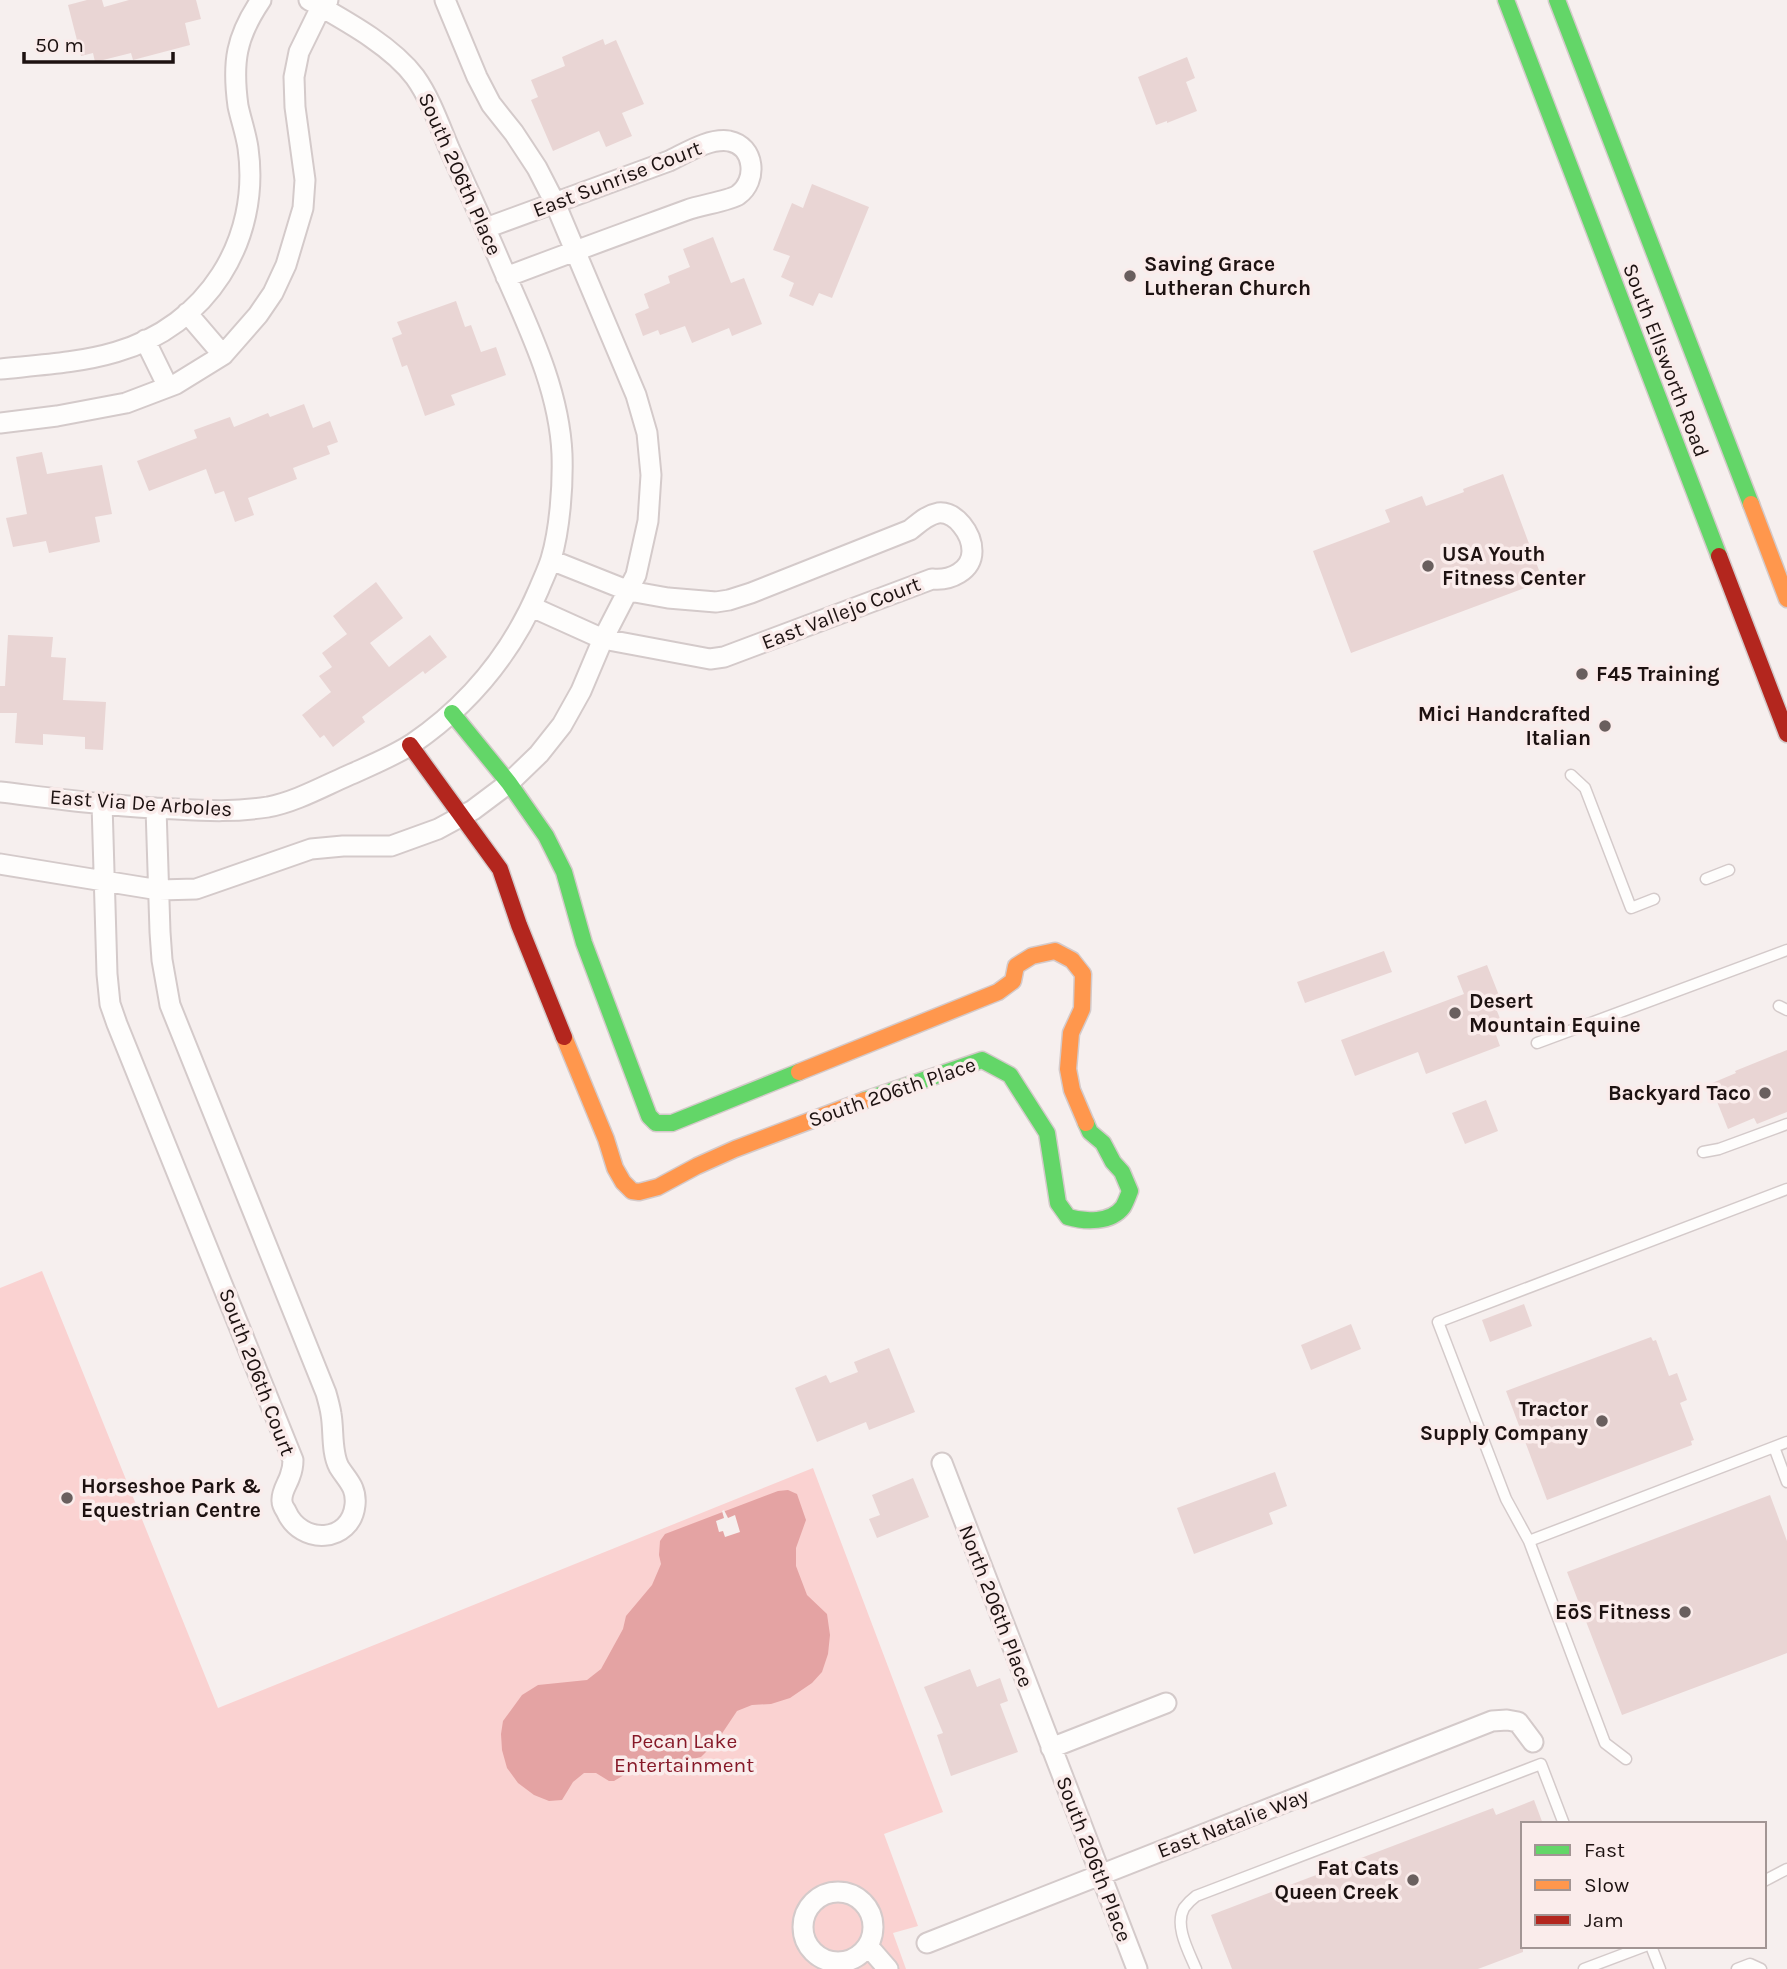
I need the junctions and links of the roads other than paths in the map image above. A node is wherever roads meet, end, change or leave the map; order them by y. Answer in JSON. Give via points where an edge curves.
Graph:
{"nodes":[{"id":1,"x":261,"y":0,"type":"edge"},
{"id":2,"x":445,"y":0,"type":"edge"},
{"id":3,"x":1506,"y":0,"type":"edge"},
{"id":4,"x":1557,"y":0,"type":"edge"},
{"id":5,"x":319,"y":2,"type":"edge"},
{"id":6,"x":555,"y":204,"type":"junction"},
{"id":7,"x":486,"y":228,"type":"junction"},
{"id":8,"x":575,"y":250,"type":"junction"},
{"id":9,"x":506,"y":277,"type":"junction"},
{"id":10,"x":187,"y":313,"type":"junction"},
{"id":11,"x":145,"y":340,"type":"junction"},
{"id":12,"x":223,"y":355,"type":"junction"},
{"id":13,"x":0,"y":369,"type":"edge"},
{"id":14,"x":168,"y":387,"type":"junction"},
{"id":15,"x":0,"y":423,"type":"edge"},
{"id":16,"x":551,"y":560,"type":"junction"},
{"id":17,"x":629,"y":590,"type":"junction"},
{"id":18,"x":1787,"y":599,"type":"edge"},
{"id":19,"x":531,"y":607,"type":"junction"},
{"id":20,"x":603,"y":639,"type":"junction"},
{"id":21,"x":452,"y":713,"type":"junction"},
{"id":22,"x":1787,"y":734,"type":"edge"},
{"id":23,"x":410,"y":745,"type":"junction"},
{"id":24,"x":1572,"y":775,"type":"dead end"},
{"id":25,"x":509,"y":783,"type":"junction"},
{"id":26,"x":0,"y":792,"type":"edge"},
{"id":27,"x":102,"y":803,"type":"junction"},
{"id":28,"x":156,"y":808,"type":"junction"},
{"id":29,"x":462,"y":816,"type":"junction"},
{"id":30,"x":0,"y":864,"type":"edge"},
{"id":31,"x":1729,"y":870,"type":"dead end"},
{"id":32,"x":1706,"y":879,"type":"dead end"},
{"id":33,"x":105,"y":881,"type":"junction"},
{"id":34,"x":159,"y":890,"type":"junction"},
{"id":35,"x":1654,"y":899,"type":"dead end"},
{"id":36,"x":1787,"y":950,"type":"edge"},
{"id":37,"x":1537,"y":1042,"type":"dead end"},
{"id":38,"x":1787,"y":1124,"type":"edge"},
{"id":39,"x":1703,"y":1152,"type":"dead end"},
{"id":40,"x":1787,"y":1189,"type":"edge"},
{"id":41,"x":1787,"y":1442,"type":"edge"},
{"id":42,"x":1773,"y":1447,"type":"junction"},
{"id":43,"x":942,"y":1463,"type":"dead end"},
{"id":44,"x":1787,"y":1482,"type":"edge"},
{"id":45,"x":1529,"y":1541,"type":"junction"},
{"id":46,"x":1166,"y":1703,"type":"dead end"},
{"id":47,"x":1533,"y":1742,"type":"joint"},
{"id":48,"x":1051,"y":1748,"type":"junction"},
{"id":49,"x":1626,"y":1759,"type":"dead end"},
{"id":50,"x":1541,"y":1764,"type":"junction"},
{"id":51,"x":1563,"y":1822,"type":"edge"},
{"id":52,"x":1787,"y":1868,"type":"edge"},
{"id":53,"x":1101,"y":1875,"type":"junction"},
{"id":54,"x":1766,"y":1880,"type":"edge"},
{"id":55,"x":927,"y":1943,"type":"dead end"},
{"id":56,"x":868,"y":1946,"type":"dead end"},
{"id":57,"x":1614,"y":1948,"type":"edge"},
{"id":58,"x":1640,"y":1948,"type":"edge"},
{"id":59,"x":1652,"y":1948,"type":"edge"},
{"id":60,"x":1617,"y":1957,"type":"junction"},
{"id":61,"x":888,"y":1969,"type":"edge"},
{"id":62,"x":1137,"y":1969,"type":"edge"},
{"id":63,"x":1196,"y":1969,"type":"edge"},
{"id":64,"x":1584,"y":1969,"type":"edge"},
{"id":65,"x":1660,"y":1969,"type":"edge"},
{"id":66,"x":1737,"y":1969,"type":"edge"},
{"id":67,"x":1761,"y":1969,"type":"edge"}],
"edges":[{"from":1,"to":10,"type":"street","via":[[240,35],[236,54],[250,170],[248,214],[218,282]]},
{"from":2,"to":6,"type":"street","via":[[477,77],[537,168]]},
{"from":3,"to":22,"type":"street","name":"South Ellsworth Road","via":[[1684,444]]},
{"from":4,"to":18,"type":"street","name":"South Ellsworth Road","via":[[1715,427]]},
{"from":5,"to":7,"type":"street","name":"South 206th Place","via":[[394,55],[414,76]]},
{"from":5,"to":12,"type":"street","via":[[294,77],[305,180],[296,237],[272,293]]},
{"from":6,"to":7,"type":"street","name":"East Sunrise Court"},
{"from":6,"to":8,"type":"street"},
{"from":6,"to":8,"type":"street","name":"East Sunrise Court","via":[[715,142],[739,144],[747,153],[749,184],[737,196]]},
{"from":7,"to":9,"type":"street","name":"South 206th Place"},
{"from":8,"to":9,"type":"street","name":"East Sunrise Court"},
{"from":8,"to":17,"type":"street","via":[[636,395],[647,433],[651,475],[648,520]]},
{"from":9,"to":16,"type":"street","name":"East Via De Arboles","via":[[548,381],[562,452]]},
{"from":10,"to":11,"type":"street"},
{"from":10,"to":12,"type":"street"},
{"from":11,"to":13,"type":"street","via":[[85,359]]},
{"from":11,"to":14,"type":"street"},
{"from":12,"to":14,"type":"street"},
{"from":14,"to":15,"type":"street","via":[[127,403]]},
{"from":16,"to":17,"type":"street","name":"East Vallejo Court"},
{"from":16,"to":19,"type":"street","name":"East Via De Arboles"},
{"from":17,"to":20,"type":"street"},
{"from":17,"to":20,"type":"street","name":"East Vallejo Court","via":[[668,598],[729,600],[911,530],[938,513],[954,517],[972,551],[967,565],[954,578],[932,579],[724,657],[710,659]]},
{"from":19,"to":20,"type":"street","name":"East Vallejo Court"},
{"from":19,"to":21,"type":"street","name":"East Via De Arboles","via":[[496,667]]},
{"from":20,"to":25,"type":"street","via":[[562,725]]},
{"from":21,"to":23,"type":"street","name":"East Via De Arboles"},
{"from":21,"to":25,"type":"street"},
{"from":23,"to":28,"type":"street","name":"East Via De Arboles","via":[[272,806],[229,812]]},
{"from":23,"to":29,"type":"street"},
{"from":24,"to":35,"type":"lane","via":[[1585,788],[1631,908]]},
{"from":25,"to":29,"type":"street"},
{"from":25,"to":29,"type":"street","name":"South 206th Place","via":[[546,836],[564,872],[589,955],[649,1116],[656,1123],[672,1123],[998,992],[1013,981],[1016,966],[1032,956],[1055,951],[1072,960],[1083,974],[1082,1009],[1071,1033],[1068,1069],[1090,1132],[1103,1143],[1130,1191],[1124,1207],[1091,1222],[1068,1217],[1058,1203],[1046,1133],[1010,1074],[982,1060],[745,1144],[657,1188],[632,1192],[617,1171],[500,869]]},
{"from":26,"to":27,"type":"street","name":"East Via De Arboles"},
{"from":27,"to":28,"type":"street","name":"East Via De Arboles"},
{"from":27,"to":33,"type":"street","name":"South 206th Court"},
{"from":28,"to":34,"type":"street","name":"South 206th Court"},
{"from":29,"to":34,"type":"street","via":[[438,830],[391,846],[311,849],[196,889]]},
{"from":30,"to":33,"type":"street"},
{"from":31,"to":32,"type":"lane"},
{"from":33,"to":34,"type":"street"},
{"from":33,"to":34,"type":"street","name":"South 206th Court","via":[[110,1004],[293,1460],[282,1501],[289,1519],[299,1530],[326,1535],[350,1520],[355,1494],[338,1466],[326,1393],[170,1005],[162,961]]},
{"from":36,"to":37,"type":"lane"},
{"from":38,"to":39,"type":"lane"},
{"from":40,"to":45,"type":"lane","via":[[1438,1322],[1506,1499]]},
{"from":41,"to":42,"type":"lane"},
{"from":42,"to":44,"type":"lane"},
{"from":42,"to":45,"type":"lane"},
{"from":43,"to":48,"type":"street","name":"North 206th Place"},
{"from":45,"to":49,"type":"lane","via":[[1605,1743]]},
{"from":46,"to":48,"type":"street"},
{"from":47,"to":50,"type":"lane"},
{"from":47,"to":53,"type":"street","name":"East Natalie Way","via":[[1518,1722],[1492,1721]]},
{"from":48,"to":53,"type":"street","name":"South 206th Place"},
{"from":50,"to":51,"type":"lane"},
{"from":50,"to":63,"type":"lane","via":[[1196,1896],[1184,1907],[1180,1920]]},
{"from":52,"to":54,"type":"lane"},
{"from":53,"to":55,"type":"street","name":"East Natalie Way"},
{"from":53,"to":62,"type":"street","name":"South 206th Place"},
{"from":56,"to":61,"type":"street"},
{"from":57,"to":60,"type":"lane"},
{"from":58,"to":60,"type":"lane"},
{"from":59,"to":65,"type":"lane"},
{"from":60,"to":64,"type":"lane"},
{"from":66,"to":67,"type":"lane","via":[[1750,1964]]}]}
